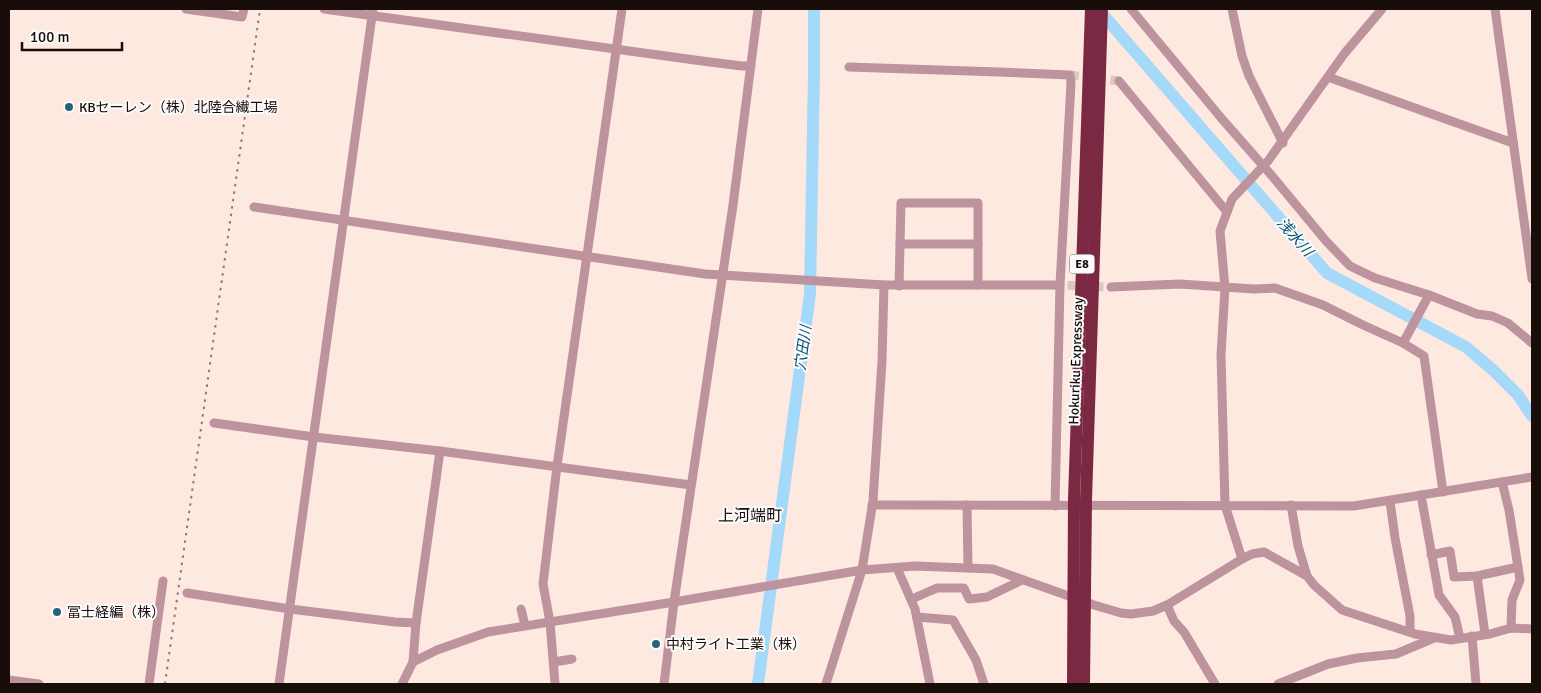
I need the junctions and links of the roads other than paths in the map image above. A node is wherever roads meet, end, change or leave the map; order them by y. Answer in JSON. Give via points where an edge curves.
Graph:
{"nodes":[{"id":1,"x":186,"y":9,"type":"edge"},
{"id":2,"x":244,"y":9,"type":"edge"},
{"id":3,"x":324,"y":9,"type":"edge"},
{"id":4,"x":622,"y":9,"type":"edge"},
{"id":5,"x":758,"y":9,"type":"edge"},
{"id":6,"x":1091,"y":9,"type":"edge"},
{"id":7,"x":1102,"y":9,"type":"edge"},
{"id":8,"x":1131,"y":9,"type":"edge"},
{"id":9,"x":1232,"y":9,"type":"edge"},
{"id":10,"x":1382,"y":9,"type":"edge"},
{"id":11,"x":1495,"y":9,"type":"edge"},
{"id":12,"x":373,"y":12,"type":"edge"},
{"id":13,"x":616,"y":50,"type":"junction"},
{"id":14,"x":751,"y":66,"type":"junction"},
{"id":15,"x":849,"y":67,"type":"dead end"},
{"id":16,"x":1328,"y":77,"type":"junction"},
{"id":17,"x":1119,"y":81,"type":"tunnel mouth"},
{"id":18,"x":1282,"y":143,"type":"junction"},
{"id":19,"x":1513,"y":143,"type":"junction"},
{"id":20,"x":254,"y":207,"type":"dead end"},
{"id":21,"x":1227,"y":212,"type":"junction"},
{"id":22,"x":343,"y":220,"type":"junction"},
{"id":23,"x":900,"y":244,"type":"junction"},
{"id":24,"x":978,"y":244,"type":"junction"},
{"id":25,"x":587,"y":257,"type":"junction"},
{"id":26,"x":722,"y":274,"type":"junction"},
{"id":27,"x":1532,"y":279,"type":"edge"},
{"id":28,"x":884,"y":285,"type":"junction"},
{"id":29,"x":978,"y":285,"type":"junction"},
{"id":30,"x":1055,"y":285,"type":"junction"},
{"id":31,"x":899,"y":286,"type":"junction"},
{"id":32,"x":1111,"y":287,"type":"tunnel mouth"},
{"id":33,"x":1225,"y":288,"type":"junction"},
{"id":34,"x":1429,"y":295,"type":"junction"},
{"id":35,"x":1405,"y":340,"type":"junction"},
{"id":36,"x":1532,"y":342,"type":"edge"},
{"id":37,"x":214,"y":423,"type":"dead end"},
{"id":38,"x":314,"y":437,"type":"junction"},
{"id":39,"x":440,"y":451,"type":"junction"},
{"id":40,"x":557,"y":466,"type":"junction"},
{"id":41,"x":1532,"y":477,"type":"edge"},
{"id":42,"x":1502,"y":482,"type":"junction"},
{"id":43,"x":691,"y":485,"type":"junction"},
{"id":44,"x":1443,"y":492,"type":"junction"},
{"id":45,"x":1421,"y":495,"type":"junction"},
{"id":46,"x":1080,"y":499,"type":"junction"},
{"id":47,"x":1390,"y":501,"type":"junction"},
{"id":48,"x":872,"y":505,"type":"junction"},
{"id":49,"x":967,"y":505,"type":"junction"},
{"id":50,"x":1291,"y":505,"type":"junction"},
{"id":51,"x":1055,"y":506,"type":"junction"},
{"id":52,"x":1225,"y":506,"type":"junction"},
{"id":53,"x":1430,"y":555,"type":"junction"},
{"id":54,"x":1242,"y":559,"type":"junction"},
{"id":55,"x":1518,"y":567,"type":"junction"},
{"id":56,"x":897,"y":568,"type":"junction"},
{"id":57,"x":968,"y":568,"type":"junction"},
{"id":58,"x":862,"y":570,"type":"junction"},
{"id":59,"x":1307,"y":576,"type":"junction"},
{"id":60,"x":1477,"y":576,"type":"junction"},
{"id":61,"x":1022,"y":580,"type":"junction"},
{"id":62,"x":163,"y":581,"type":"dead end"},
{"id":63,"x":187,"y":593,"type":"dead end"},
{"id":64,"x":912,"y":599,"type":"junction"},
{"id":65,"x":674,"y":602,"type":"junction"},
{"id":66,"x":1167,"y":605,"type":"junction"},
{"id":67,"x":290,"y":609,"type":"junction"},
{"id":68,"x":521,"y":609,"type":"dead end"},
{"id":69,"x":918,"y":617,"type":"junction"},
{"id":70,"x":550,"y":622,"type":"junction"},
{"id":71,"x":416,"y":623,"type":"junction"},
{"id":72,"x":525,"y":625,"type":"junction"},
{"id":73,"x":1511,"y":628,"type":"junction"},
{"id":74,"x":1532,"y":629,"type":"edge"},
{"id":75,"x":1410,"y":631,"type":"junction"},
{"id":76,"x":1485,"y":634,"type":"junction"},
{"id":77,"x":1472,"y":636,"type":"junction"},
{"id":78,"x":1434,"y":638,"type":"junction"},
{"id":79,"x":1460,"y":638,"type":"junction"},
{"id":80,"x":572,"y":659,"type":"dead end"},
{"id":81,"x":413,"y":662,"type":"junction"},
{"id":82,"x":554,"y":662,"type":"junction"},
{"id":83,"x":9,"y":680,"type":"edge"},
{"id":84,"x":39,"y":684,"type":"edge"},
{"id":85,"x":149,"y":684,"type":"edge"},
{"id":86,"x":279,"y":684,"type":"edge"},
{"id":87,"x":402,"y":684,"type":"edge"},
{"id":88,"x":556,"y":684,"type":"edge"},
{"id":89,"x":664,"y":684,"type":"edge"},
{"id":90,"x":826,"y":684,"type":"edge"},
{"id":91,"x":930,"y":684,"type":"edge"},
{"id":92,"x":984,"y":684,"type":"edge"},
{"id":93,"x":1073,"y":684,"type":"edge"},
{"id":94,"x":1084,"y":684,"type":"edge"},
{"id":95,"x":1215,"y":684,"type":"edge"},
{"id":96,"x":1278,"y":684,"type":"edge"},
{"id":97,"x":1476,"y":684,"type":"edge"}],
"edges":[{"from":1,"to":2,"type":"street","via":[[242,17]]},
{"from":3,"to":12,"type":"street"},
{"from":4,"to":13,"type":"street"},
{"from":5,"to":14,"type":"street"},
{"from":6,"to":46,"type":"highway","name":"Hokuriku Expressway","number":"E8"},
{"from":7,"to":46,"type":"highway","name":"Hokuriku Expressway","number":"E8"},
{"from":8,"to":34,"type":"street","via":[[1344,261],[1375,278]]},
{"from":9,"to":18,"type":"street","via":[[1249,76]]},
{"from":10,"to":16,"type":"street"},
{"from":11,"to":19,"type":"street"},
{"from":12,"to":13,"type":"street"},
{"from":12,"to":22,"type":"street"},
{"from":13,"to":14,"type":"street"},
{"from":13,"to":25,"type":"street"},
{"from":14,"to":26,"type":"street"},
{"from":15,"to":30,"type":"street","via":[[1070,75]]},
{"from":16,"to":18,"type":"street"},
{"from":16,"to":19,"type":"street"},
{"from":17,"to":21,"type":"street"},
{"from":18,"to":21,"type":"street","via":[[1232,199]]},
{"from":19,"to":27,"type":"street"},
{"from":20,"to":22,"type":"street"},
{"from":21,"to":33,"type":"street","via":[[1220,231]]},
{"from":22,"to":25,"type":"street"},
{"from":22,"to":38,"type":"street"},
{"from":23,"to":24,"type":"street"},
{"from":23,"to":24,"type":"street","via":[[901,202],[978,202]]},
{"from":23,"to":31,"type":"street"},
{"from":24,"to":29,"type":"street"},
{"from":25,"to":26,"type":"street"},
{"from":25,"to":40,"type":"street"},
{"from":26,"to":28,"type":"street"},
{"from":26,"to":43,"type":"street"},
{"from":28,"to":31,"type":"street"},
{"from":28,"to":48,"type":"street"},
{"from":29,"to":30,"type":"street"},
{"from":29,"to":31,"type":"street"},
{"from":30,"to":51,"type":"street"},
{"from":32,"to":33,"type":"street","via":[[1180,284]]},
{"from":33,"to":35,"type":"street","via":[[1275,288]]},
{"from":33,"to":52,"type":"street","via":[[1221,355]]},
{"from":34,"to":35,"type":"street"},
{"from":34,"to":36,"type":"street","via":[[1508,323]]},
{"from":35,"to":44,"type":"street","via":[[1424,356]]},
{"from":37,"to":38,"type":"street"},
{"from":38,"to":39,"type":"street"},
{"from":38,"to":67,"type":"street"},
{"from":39,"to":40,"type":"street"},
{"from":39,"to":71,"type":"street"},
{"from":40,"to":43,"type":"street"},
{"from":40,"to":70,"type":"street","via":[[543,584]]},
{"from":41,"to":42,"type":"street"},
{"from":42,"to":44,"type":"street"},
{"from":42,"to":55,"type":"street"},
{"from":43,"to":65,"type":"street"},
{"from":44,"to":45,"type":"street"},
{"from":45,"to":47,"type":"street"},
{"from":45,"to":53,"type":"street"},
{"from":46,"to":93,"type":"highway","name":"Hokuriku Expressway","number":"E8"},
{"from":46,"to":94,"type":"highway","name":"Hokuriku Expressway","number":"E8"},
{"from":47,"to":50,"type":"street","via":[[1354,506]]},
{"from":47,"to":75,"type":"street"},
{"from":48,"to":49,"type":"street"},
{"from":48,"to":58,"type":"street"},
{"from":49,"to":51,"type":"street"},
{"from":49,"to":57,"type":"street"},
{"from":50,"to":52,"type":"street"},
{"from":50,"to":59,"type":"street"},
{"from":51,"to":52,"type":"street"},
{"from":52,"to":54,"type":"street"},
{"from":53,"to":60,"type":"street","via":[[1450,550],[1454,578]]},
{"from":53,"to":79,"type":"street","via":[[1439,594],[1455,617]]},
{"from":54,"to":59,"type":"street","via":[[1264,552]]},
{"from":54,"to":66,"type":"street"},
{"from":55,"to":60,"type":"street"},
{"from":55,"to":73,"type":"street","via":[[1520,580],[1512,600]]},
{"from":56,"to":57,"type":"street"},
{"from":56,"to":58,"type":"street"},
{"from":56,"to":64,"type":"street"},
{"from":57,"to":61,"type":"street","via":[[993,569]]},
{"from":58,"to":65,"type":"street"},
{"from":58,"to":90,"type":"street"},
{"from":59,"to":75,"type":"street","via":[[1342,610]]},
{"from":60,"to":76,"type":"street"},
{"from":61,"to":64,"type":"street","via":[[987,597],[969,599],[964,588],[937,588]]},
{"from":61,"to":66,"type":"street","via":[[1121,613],[1153,611]]},
{"from":62,"to":85,"type":"street"},
{"from":63,"to":67,"type":"street"},
{"from":64,"to":69,"type":"street"},
{"from":65,"to":70,"type":"street"},
{"from":65,"to":89,"type":"street"},
{"from":66,"to":95,"type":"street"},
{"from":67,"to":71,"type":"street"},
{"from":67,"to":86,"type":"street"},
{"from":68,"to":72,"type":"street"},
{"from":69,"to":91,"type":"street"},
{"from":69,"to":92,"type":"street","via":[[953,620],[976,660]]},
{"from":70,"to":72,"type":"street"},
{"from":70,"to":82,"type":"street"},
{"from":71,"to":81,"type":"street"},
{"from":72,"to":81,"type":"street","via":[[488,632]]},
{"from":73,"to":74,"type":"street"},
{"from":73,"to":76,"type":"street"},
{"from":75,"to":78,"type":"street"},
{"from":76,"to":77,"type":"street"},
{"from":77,"to":79,"type":"street"},
{"from":77,"to":97,"type":"street"},
{"from":78,"to":79,"type":"street"},
{"from":78,"to":96,"type":"street","via":[[1396,654],[1328,664]]},
{"from":80,"to":82,"type":"street"},
{"from":81,"to":87,"type":"street"},
{"from":82,"to":88,"type":"street"},
{"from":83,"to":84,"type":"street"}]}
